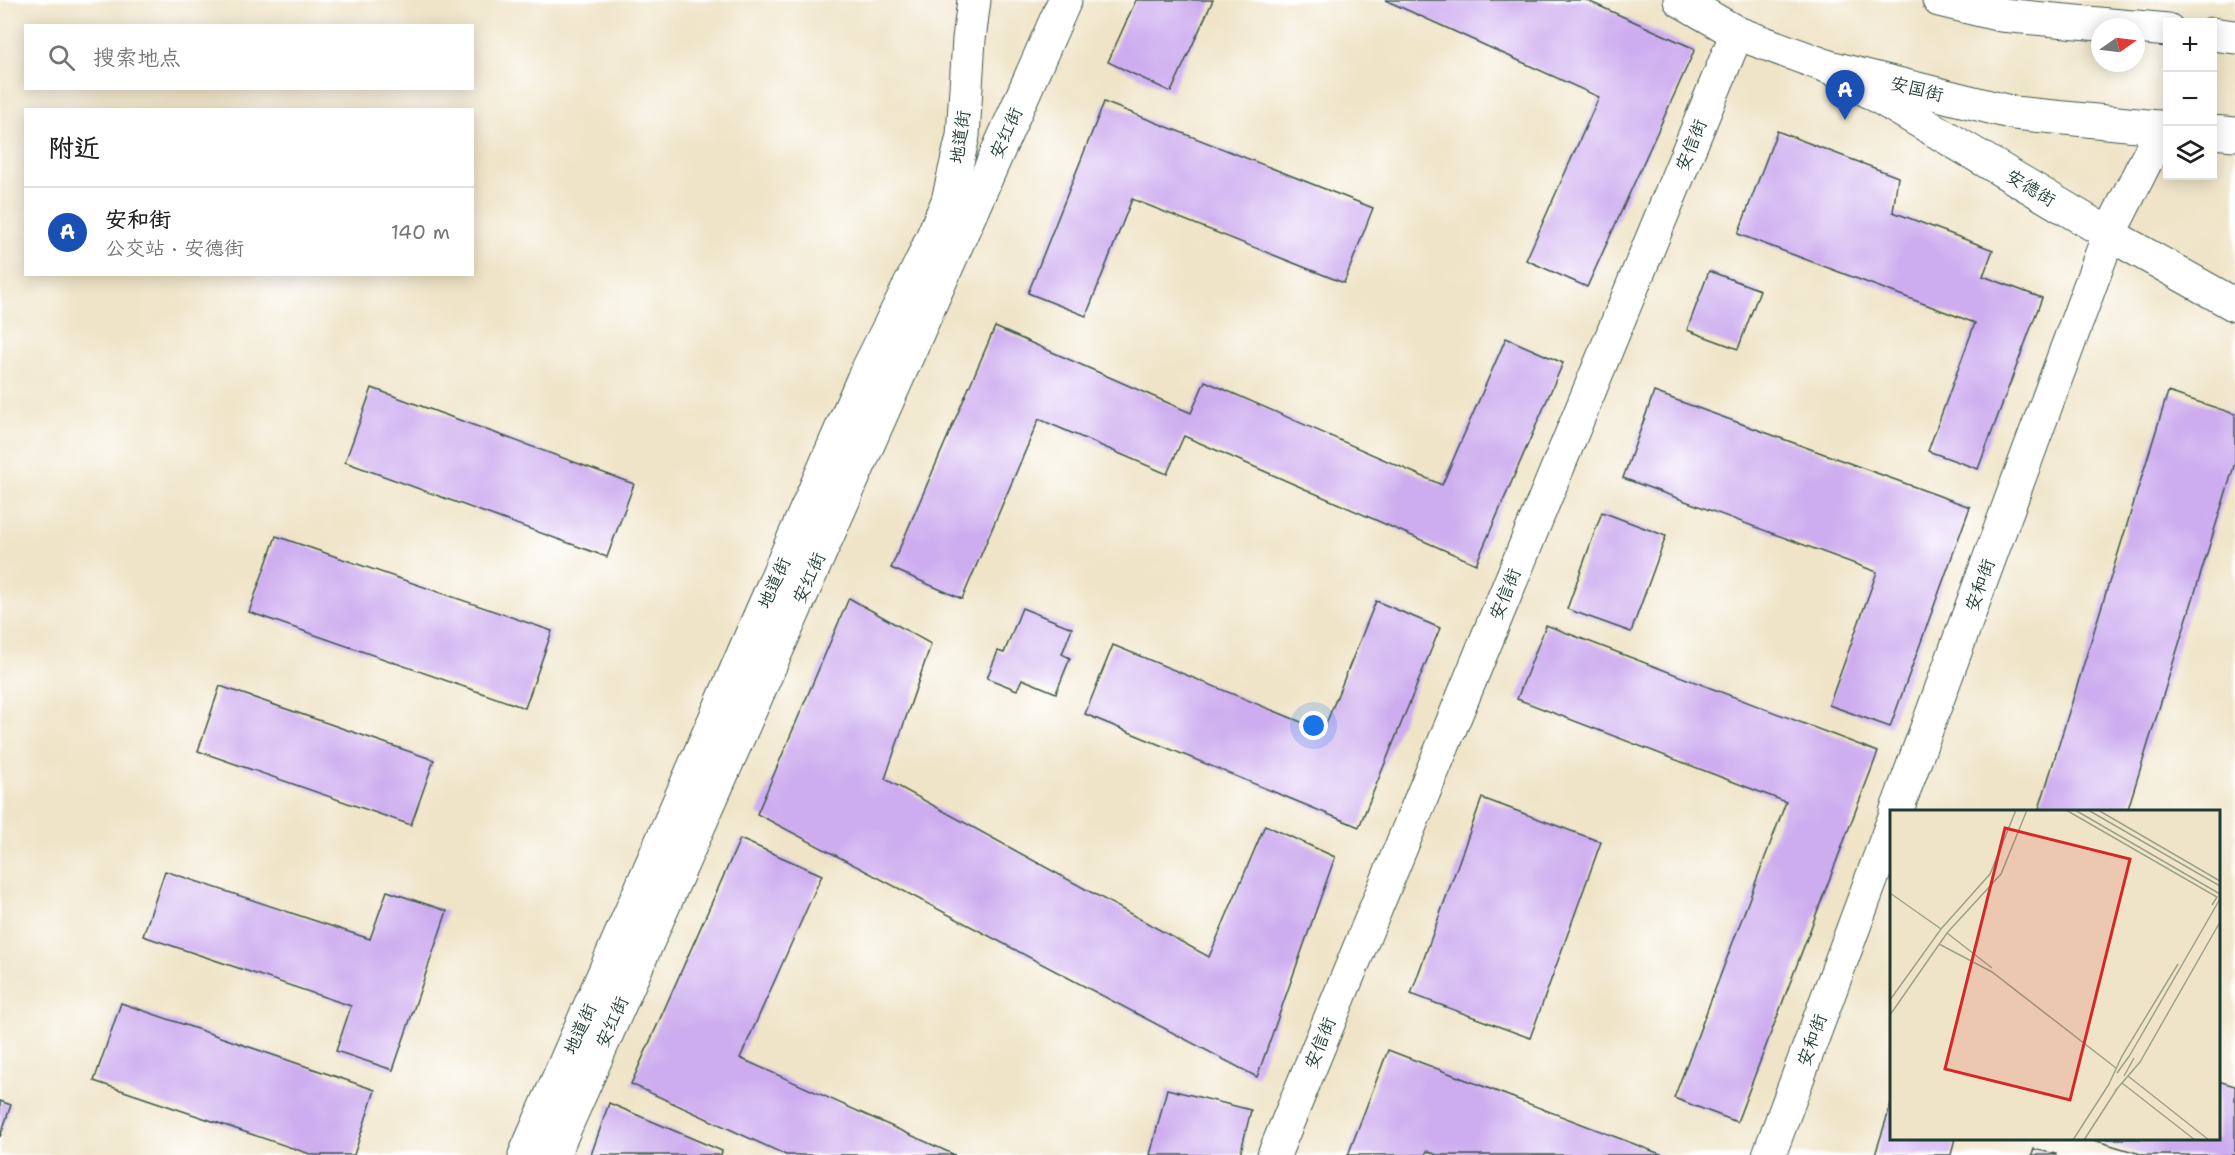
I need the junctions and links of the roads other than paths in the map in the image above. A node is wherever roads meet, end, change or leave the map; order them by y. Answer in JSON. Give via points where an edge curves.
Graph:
{"nodes":[{"id":1,"x":974,"y":0,"type":"edge"},
{"id":2,"x":1065,"y":0,"type":"edge"},
{"id":3,"x":1680,"y":0,"type":"edge"},
{"id":4,"x":1939,"y":0,"type":"edge"},
{"id":5,"x":2091,"y":23,"type":"edge"},
{"id":6,"x":2145,"y":28,"type":"edge"},
{"id":7,"x":2163,"y":30,"type":"edge"},
{"id":8,"x":1737,"y":33,"type":"junction"},
{"id":9,"x":2217,"y":34,"type":"edge"},
{"id":10,"x":2235,"y":36,"type":"edge"},
{"id":11,"x":1829,"y":67,"type":"junction"},
{"id":12,"x":2163,"y":128,"type":"edge"},
{"id":13,"x":2163,"y":132,"type":"edge"},
{"id":14,"x":2217,"y":132,"type":"edge"},
{"id":15,"x":2235,"y":134,"type":"edge"},
{"id":16,"x":2109,"y":234,"type":"junction"},
{"id":17,"x":2235,"y":305,"type":"edge"},
{"id":18,"x":1897,"y":810,"type":"edge"},
{"id":19,"x":1890,"y":829,"type":"edge"},
{"id":20,"x":525,"y":1155,"type":"edge"},
{"id":21,"x":553,"y":1155,"type":"edge"},
{"id":22,"x":1274,"y":1155,"type":"edge"},
{"id":23,"x":1769,"y":1155,"type":"edge"}],
"edges":[{"from":1,"to":20,"type":"main road","name":"地道街","via":[[963,136],[948,201],[864,377]]},
{"from":2,"to":21,"type":"main road","name":"安红街"},
{"from":3,"to":8,"type":"main road","name":"安国街"},
{"from":4,"to":5,"type":"main road","via":[[2001,15]]},
{"from":6,"to":7,"type":"main road"},
{"from":8,"to":11,"type":"main road","name":"安国街"},
{"from":8,"to":22,"type":"main road","name":"安信街"},
{"from":9,"to":10,"type":"main road"},
{"from":11,"to":12,"type":"main road","name":"安国街","via":[[2014,113]]},
{"from":11,"to":16,"type":"main road","name":"安德街"},
{"from":13,"to":16,"type":"main road","name":"安和街"},
{"from":14,"to":15,"type":"main road"},
{"from":16,"to":17,"type":"main road","name":"安德街"},
{"from":16,"to":18,"type":"main road","name":"安和街"},
{"from":19,"to":23,"type":"main road","name":"安和街"}]}
